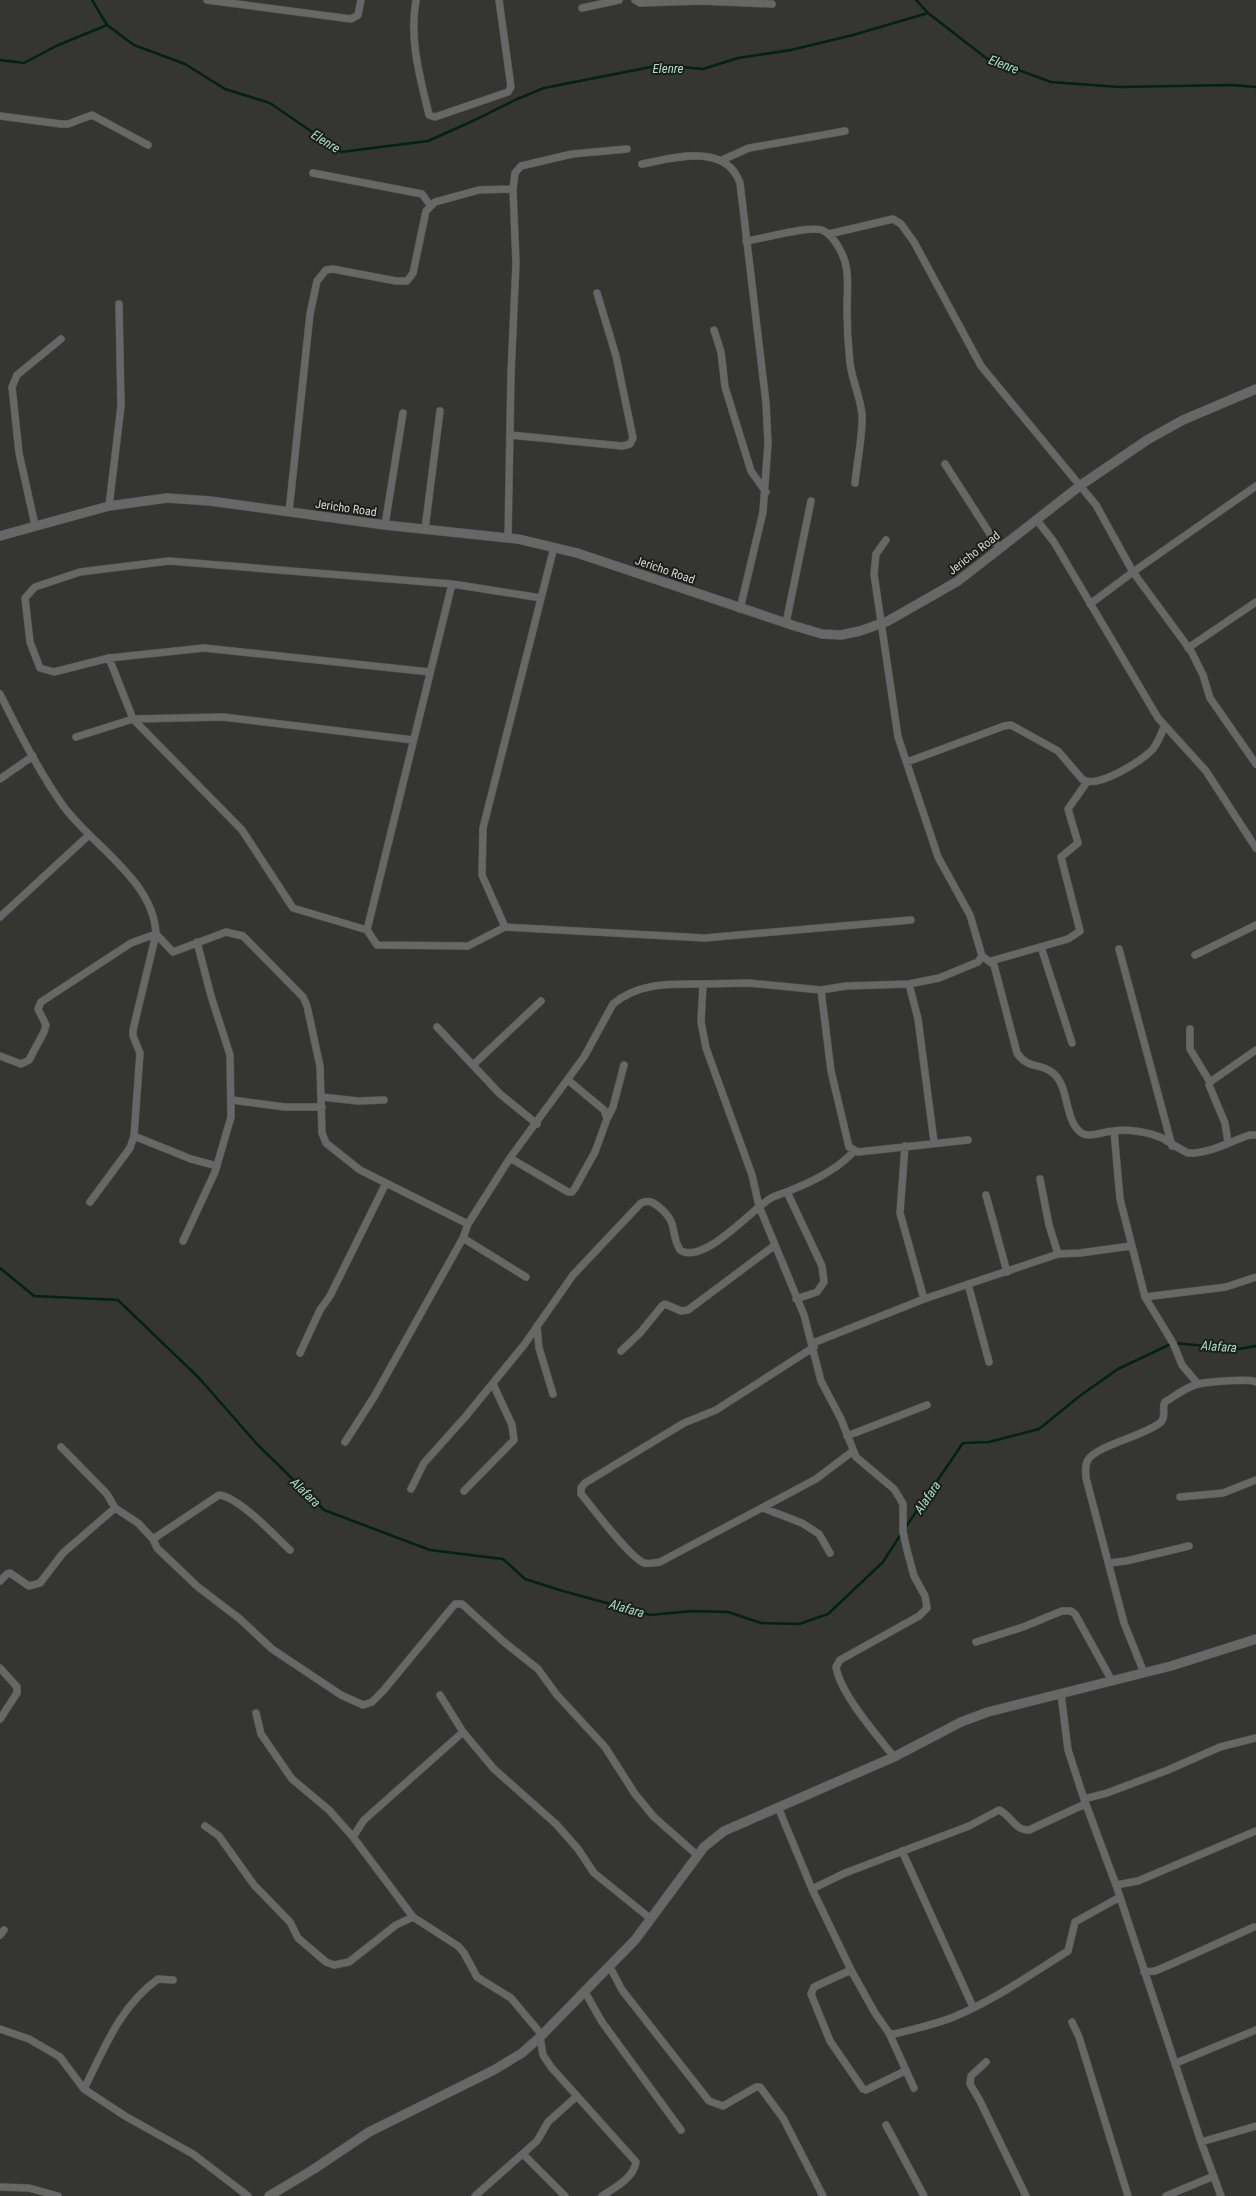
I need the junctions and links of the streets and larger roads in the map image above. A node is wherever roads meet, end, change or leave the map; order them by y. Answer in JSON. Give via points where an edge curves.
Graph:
{"nodes":[{"id":1,"x":207,"y":0,"type":"edge"},
{"id":2,"x":361,"y":0,"type":"edge"},
{"id":3,"x":416,"y":0,"type":"edge"},
{"id":4,"x":499,"y":0,"type":"edge"},
{"id":5,"x":620,"y":0,"type":"edge"},
{"id":6,"x":635,"y":0,"type":"edge"},
{"id":7,"x":772,"y":4,"type":"dead end"},
{"id":8,"x":582,"y":8,"type":"dead end"},
{"id":9,"x":0,"y":116,"type":"edge"},
{"id":10,"x":845,"y":131,"type":"dead end"},
{"id":11,"x":148,"y":145,"type":"dead end"},
{"id":12,"x":628,"y":149,"type":"dead end"},
{"id":13,"x":722,"y":160,"type":"junction"},
{"id":14,"x":642,"y":164,"type":"dead end"},
{"id":15,"x":313,"y":173,"type":"dead end"},
{"id":16,"x":513,"y":189,"type":"junction"},
{"id":17,"x":430,"y":205,"type":"junction"},
{"id":18,"x":829,"y":234,"type":"junction"},
{"id":19,"x":746,"y":241,"type":"junction"},
{"id":20,"x":597,"y":293,"type":"dead end"},
{"id":21,"x":119,"y":304,"type":"dead end"},
{"id":22,"x":714,"y":330,"type":"dead end"},
{"id":23,"x":62,"y":339,"type":"dead end"},
{"id":24,"x":1256,"y":389,"type":"edge"},
{"id":25,"x":440,"y":411,"type":"dead end"},
{"id":26,"x":403,"y":412,"type":"dead end"},
{"id":27,"x":510,"y":435,"type":"junction"},
{"id":28,"x":944,"y":464,"type":"dead end"},
{"id":29,"x":855,"y":483,"type":"dead end"},
{"id":30,"x":1081,"y":485,"type":"junction"},
{"id":31,"x":1256,"y":486,"type":"edge"},
{"id":32,"x":766,"y":492,"type":"junction"},
{"id":33,"x":811,"y":502,"type":"dead end"},
{"id":34,"x":109,"y":506,"type":"junction"},
{"id":35,"x":288,"y":512,"type":"junction"},
{"id":36,"x":1036,"y":519,"type":"junction"},
{"id":37,"x":35,"y":525,"type":"junction"},
{"id":38,"x":385,"y":525,"type":"junction"},
{"id":39,"x":425,"y":529,"type":"junction"},
{"id":40,"x":0,"y":536,"type":"edge"},
{"id":41,"x":508,"y":538,"type":"junction"},
{"id":42,"x":886,"y":540,"type":"dead end"},
{"id":43,"x":554,"y":547,"type":"junction"},
{"id":44,"x":999,"y":548,"type":"junction"},
{"id":45,"x":1133,"y":572,"type":"junction"},
{"id":46,"x":452,"y":584,"type":"junction"},
{"id":47,"x":541,"y":598,"type":"junction"},
{"id":48,"x":1256,"y":602,"type":"edge"},
{"id":49,"x":1090,"y":604,"type":"junction"},
{"id":50,"x":740,"y":609,"type":"junction"},
{"id":51,"x":786,"y":623,"type":"junction"},
{"id":52,"x":881,"y":624,"type":"junction"},
{"id":53,"x":1188,"y":648,"type":"junction"},
{"id":54,"x":109,"y":658,"type":"junction"},
{"id":55,"x":430,"y":672,"type":"junction"},
{"id":56,"x":0,"y":694,"type":"edge"},
{"id":57,"x":4,"y":710,"type":"edge"},
{"id":58,"x":133,"y":719,"type":"junction"},
{"id":59,"x":1164,"y":727,"type":"junction"},
{"id":60,"x":76,"y":737,"type":"dead end"},
{"id":61,"x":413,"y":740,"type":"junction"},
{"id":62,"x":33,"y":756,"type":"junction"},
{"id":63,"x":907,"y":762,"type":"junction"},
{"id":64,"x":1256,"y":764,"type":"edge"},
{"id":65,"x":0,"y":779,"type":"edge"},
{"id":66,"x":1087,"y":782,"type":"junction"},
{"id":67,"x":88,"y":835,"type":"junction"},
{"id":68,"x":1256,"y":848,"type":"edge"},
{"id":69,"x":0,"y":916,"type":"edge"},
{"id":70,"x":911,"y":920,"type":"dead end"},
{"id":71,"x":1256,"y":925,"type":"edge"},
{"id":72,"x":505,"y":927,"type":"junction"},
{"id":73,"x":366,"y":930,"type":"junction"},
{"id":74,"x":156,"y":934,"type":"junction"},
{"id":75,"x":197,"y":942,"type":"junction"},
{"id":76,"x":1041,"y":947,"type":"junction"},
{"id":77,"x":1119,"y":948,"type":"dead end"},
{"id":78,"x":1195,"y":955,"type":"dead end"},
{"id":79,"x":982,"y":956,"type":"junction"},
{"id":80,"x":991,"y":961,"type":"junction"},
{"id":81,"x":704,"y":984,"type":"junction"},
{"id":82,"x":909,"y":984,"type":"junction"},
{"id":83,"x":821,"y":990,"type":"junction"},
{"id":84,"x":541,"y":1001,"type":"dead end"},
{"id":85,"x":437,"y":1026,"type":"dead end"},
{"id":86,"x":1190,"y":1029,"type":"dead end"},
{"id":87,"x":1072,"y":1043,"type":"dead end"},
{"id":88,"x":1256,"y":1050,"type":"edge"},
{"id":89,"x":0,"y":1056,"type":"edge"},
{"id":90,"x":473,"y":1065,"type":"junction"},
{"id":91,"x":624,"y":1065,"type":"dead end"},
{"id":92,"x":568,"y":1080,"type":"junction"},
{"id":93,"x":1210,"y":1082,"type":"junction"},
{"id":94,"x":322,"y":1097,"type":"junction"},
{"id":95,"x":232,"y":1100,"type":"junction"},
{"id":96,"x":384,"y":1100,"type":"dead end"},
{"id":97,"x":322,"y":1108,"type":"junction"},
{"id":98,"x":607,"y":1119,"type":"junction"},
{"id":99,"x":537,"y":1124,"type":"junction"},
{"id":100,"x":1114,"y":1130,"type":"junction"},
{"id":101,"x":1256,"y":1135,"type":"edge"},
{"id":102,"x":134,"y":1136,"type":"junction"},
{"id":103,"x":968,"y":1140,"type":"dead end"},
{"id":104,"x":934,"y":1142,"type":"junction"},
{"id":105,"x":1228,"y":1142,"type":"junction"},
{"id":106,"x":905,"y":1146,"type":"junction"},
{"id":107,"x":1172,"y":1146,"type":"junction"},
{"id":108,"x":854,"y":1150,"type":"junction"},
{"id":109,"x":510,"y":1158,"type":"junction"},
{"id":110,"x":217,"y":1166,"type":"junction"},
{"id":111,"x":1040,"y":1179,"type":"dead end"},
{"id":112,"x":386,"y":1183,"type":"junction"},
{"id":113,"x":787,"y":1192,"type":"junction"},
{"id":114,"x":986,"y":1196,"type":"dead end"},
{"id":115,"x":90,"y":1202,"type":"dead end"},
{"id":116,"x":759,"y":1206,"type":"junction"},
{"id":117,"x":468,"y":1224,"type":"junction"},
{"id":118,"x":463,"y":1238,"type":"junction"},
{"id":119,"x":183,"y":1241,"type":"dead end"},
{"id":120,"x":775,"y":1245,"type":"junction"},
{"id":121,"x":1131,"y":1246,"type":"junction"},
{"id":122,"x":1058,"y":1254,"type":"junction"},
{"id":123,"x":1007,"y":1272,"type":"junction"},
{"id":124,"x":526,"y":1277,"type":"dead end"},
{"id":125,"x":1256,"y":1277,"type":"edge"},
{"id":126,"x":968,"y":1284,"type":"junction"},
{"id":127,"x":1145,"y":1297,"type":"junction"},
{"id":128,"x":796,"y":1299,"type":"junction"},
{"id":129,"x":924,"y":1299,"type":"junction"},
{"id":130,"x":537,"y":1326,"type":"junction"},
{"id":131,"x":813,"y":1345,"type":"junction"},
{"id":132,"x":621,"y":1351,"type":"dead end"},
{"id":133,"x":300,"y":1353,"type":"dead end"},
{"id":134,"x":989,"y":1362,"type":"dead end"},
{"id":135,"x":1256,"y":1382,"type":"edge"},
{"id":136,"x":493,"y":1384,"type":"junction"},
{"id":137,"x":1198,"y":1384,"type":"junction"},
{"id":138,"x":554,"y":1394,"type":"dead end"},
{"id":139,"x":926,"y":1405,"type":"dead end"},
{"id":140,"x":847,"y":1436,"type":"junction"},
{"id":141,"x":345,"y":1442,"type":"dead end"},
{"id":142,"x":61,"y":1447,"type":"dead end"},
{"id":143,"x":852,"y":1451,"type":"junction"},
{"id":144,"x":1256,"y":1480,"type":"edge"},
{"id":145,"x":411,"y":1489,"type":"dead end"},
{"id":146,"x":464,"y":1491,"type":"dead end"},
{"id":147,"x":1180,"y":1497,"type":"dead end"},
{"id":148,"x":115,"y":1508,"type":"junction"},
{"id":149,"x":763,"y":1508,"type":"junction"},
{"id":150,"x":153,"y":1539,"type":"junction"},
{"id":151,"x":1189,"y":1546,"type":"dead end"},
{"id":152,"x":290,"y":1550,"type":"dead end"},
{"id":153,"x":830,"y":1553,"type":"dead end"},
{"id":154,"x":1110,"y":1563,"type":"junction"},
{"id":155,"x":0,"y":1581,"type":"edge"},
{"id":156,"x":1256,"y":1639,"type":"edge"},
{"id":157,"x":976,"y":1642,"type":"dead end"},
{"id":158,"x":0,"y":1668,"type":"edge"},
{"id":159,"x":1144,"y":1673,"type":"junction"},
{"id":160,"x":1112,"y":1681,"type":"junction"},
{"id":161,"x":1060,"y":1694,"type":"junction"},
{"id":162,"x":440,"y":1695,"type":"dead end"},
{"id":163,"x":256,"y":1713,"type":"dead end"},
{"id":164,"x":0,"y":1719,"type":"edge"},
{"id":165,"x":463,"y":1732,"type":"junction"},
{"id":166,"x":1256,"y":1738,"type":"edge"},
{"id":167,"x":894,"y":1757,"type":"junction"},
{"id":168,"x":1084,"y":1801,"type":"junction"},
{"id":169,"x":778,"y":1807,"type":"junction"},
{"id":170,"x":205,"y":1826,"type":"dead end"},
{"id":171,"x":1256,"y":1831,"type":"edge"},
{"id":172,"x":353,"y":1837,"type":"junction"},
{"id":173,"x":902,"y":1851,"type":"junction"},
{"id":174,"x":697,"y":1855,"type":"junction"},
{"id":175,"x":1116,"y":1885,"type":"junction"},
{"id":176,"x":812,"y":1889,"type":"junction"},
{"id":177,"x":1120,"y":1897,"type":"junction"},
{"id":178,"x":413,"y":1917,"type":"junction"},
{"id":179,"x":651,"y":1919,"type":"junction"},
{"id":180,"x":1254,"y":1928,"type":"dead end"},
{"id":181,"x":610,"y":1967,"type":"junction"},
{"id":182,"x":851,"y":1970,"type":"junction"},
{"id":183,"x":1144,"y":1972,"type":"junction"},
{"id":184,"x":173,"y":1980,"type":"dead end"},
{"id":185,"x":585,"y":1992,"type":"junction"},
{"id":186,"x":972,"y":2007,"type":"junction"},
{"id":187,"x":1072,"y":2022,"type":"dead end"},
{"id":188,"x":0,"y":2029,"type":"edge"},
{"id":189,"x":1256,"y":2030,"type":"edge"},
{"id":190,"x":889,"y":2033,"type":"junction"},
{"id":191,"x":541,"y":2036,"type":"junction"},
{"id":192,"x":986,"y":2062,"type":"dead end"},
{"id":193,"x":1176,"y":2063,"type":"junction"},
{"id":194,"x":905,"y":2071,"type":"junction"},
{"id":195,"x":914,"y":2088,"type":"dead end"},
{"id":196,"x":84,"y":2089,"type":"junction"},
{"id":197,"x":577,"y":2096,"type":"junction"},
{"id":198,"x":886,"y":2125,"type":"dead end"},
{"id":199,"x":1256,"y":2126,"type":"edge"},
{"id":200,"x":681,"y":2130,"type":"dead end"},
{"id":201,"x":1201,"y":2142,"type":"junction"},
{"id":202,"x":523,"y":2154,"type":"junction"},
{"id":203,"x":1214,"y":2176,"type":"junction"},
{"id":204,"x":0,"y":2187,"type":"edge"},
{"id":205,"x":58,"y":2196,"type":"edge"},
{"id":206,"x":248,"y":2196,"type":"edge"},
{"id":207,"x":269,"y":2196,"type":"edge"},
{"id":208,"x":475,"y":2196,"type":"edge"},
{"id":209,"x":565,"y":2196,"type":"edge"},
{"id":210,"x":602,"y":2196,"type":"edge"},
{"id":211,"x":823,"y":2196,"type":"edge"},
{"id":212,"x":924,"y":2196,"type":"edge"},
{"id":213,"x":1026,"y":2196,"type":"edge"},
{"id":214,"x":1128,"y":2196,"type":"edge"},
{"id":215,"x":1166,"y":2196,"type":"edge"},
{"id":216,"x":1221,"y":2196,"type":"edge"}],
"edges":[{"from":1,"to":2,"type":"street","via":[[351,19],[358,16]]},
{"from":3,"to":4,"type":"street","via":[[413,29],[417,66],[429,115],[435,117],[508,92],[511,87]]},
{"from":5,"to":8,"type":"street"},
{"from":6,"to":7,"type":"street","via":[[640,4],[701,1]]},
{"from":9,"to":11,"type":"street","via":[[68,124],[92,114]]},
{"from":10,"to":13,"type":"street","via":[[749,148]]},
{"from":12,"to":16,"type":"street","via":[[572,154],[521,166],[515,173]]},
{"from":13,"to":14,"type":"street","via":[[706,156],[681,156]]},
{"from":13,"to":19,"type":"street","via":[[733,170],[740,182]]},
{"from":15,"to":17,"type":"street","via":[[422,194]]},
{"from":16,"to":17,"type":"street","via":[[479,190]]},
{"from":16,"to":27,"type":"street","via":[[516,264]]},
{"from":17,"to":35,"type":"street","via":[[426,211],[413,273],[407,281],[333,269],[326,270],[317,281],[309,321]]},
{"from":18,"to":19,"type":"street","via":[[812,228]]},
{"from":18,"to":29,"type":"street","via":[[844,259],[847,275],[850,364],[862,415]]},
{"from":18,"to":30,"type":"street","via":[[893,219],[901,224],[914,242],[981,366]]},
{"from":19,"to":32,"type":"street","via":[[766,403]]},
{"from":20,"to":27,"type":"street","via":[[616,356],[632,438],[630,444],[622,446]]},
{"from":21,"to":34,"type":"street","via":[[122,398]]},
{"from":22,"to":32,"type":"street","via":[[721,352],[725,387],[751,471]]},
{"from":23,"to":37,"type":"street","via":[[17,375],[12,387],[19,453]]},
{"from":24,"to":30,"type":"street","name":"Jericho Road","via":[[1183,420],[1147,440]]},
{"from":25,"to":39,"type":"street"},
{"from":26,"to":38,"type":"street"},
{"from":27,"to":41,"type":"street"},
{"from":28,"to":44,"type":"street"},
{"from":30,"to":36,"type":"street","name":"Jericho Road"},
{"from":30,"to":45,"type":"street","via":[[1096,505]]},
{"from":31,"to":45,"type":"street"},
{"from":32,"to":50,"type":"street"},
{"from":33,"to":51,"type":"street"},
{"from":34,"to":35,"type":"street","name":"Jericho Road","via":[[167,498]]},
{"from":34,"to":37,"type":"street","name":"Jericho Road"},
{"from":35,"to":38,"type":"street","name":"Jericho Road"},
{"from":36,"to":44,"type":"street","name":"Jericho Road"},
{"from":36,"to":49,"type":"street","via":[[1054,542]]},
{"from":37,"to":40,"type":"street","name":"Jericho Road"},
{"from":38,"to":39,"type":"street","name":"Jericho Road"},
{"from":39,"to":41,"type":"street","name":"Jericho Road"},
{"from":41,"to":43,"type":"street","name":"Jericho Road"},
{"from":42,"to":52,"type":"street","via":[[876,554],[874,574]]},
{"from":43,"to":47,"type":"street"},
{"from":43,"to":50,"type":"street","name":"Jericho Road"},
{"from":44,"to":52,"type":"street","name":"Jericho Road","via":[[958,581]]},
{"from":45,"to":49,"type":"street"},
{"from":45,"to":53,"type":"street"},
{"from":46,"to":47,"type":"street"},
{"from":46,"to":54,"type":"street","via":[[169,561],[80,572],[35,587],[25,598],[30,642],[40,668],[54,672]]},
{"from":46,"to":55,"type":"street"},
{"from":47,"to":72,"type":"street","via":[[483,828],[482,875]]},
{"from":48,"to":53,"type":"street"},
{"from":49,"to":59,"type":"street"},
{"from":50,"to":51,"type":"street","name":"Jericho Road"},
{"from":51,"to":52,"type":"street","name":"Jericho Road","via":[[822,634],[841,635],[860,632]]},
{"from":52,"to":63,"type":"street","via":[[898,737]]},
{"from":53,"to":64,"type":"street","via":[[1203,675],[1210,698]]},
{"from":54,"to":55,"type":"street","via":[[204,648]]},
{"from":54,"to":58,"type":"street"},
{"from":55,"to":61,"type":"street"},
{"from":56,"to":57,"type":"street"},
{"from":57,"to":62,"type":"street"},
{"from":58,"to":60,"type":"street"},
{"from":58,"to":61,"type":"street","via":[[223,718]]},
{"from":58,"to":73,"type":"street","via":[[242,830],[293,908]]},
{"from":59,"to":66,"type":"street","via":[[1160,739],[1132,766],[1095,782]]},
{"from":59,"to":68,"type":"street","via":[[1179,739],[1206,771]]},
{"from":61,"to":73,"type":"street"},
{"from":62,"to":65,"type":"street"},
{"from":62,"to":67,"type":"street","via":[[63,805]]},
{"from":63,"to":66,"type":"street","via":[[1011,725],[1058,751]]},
{"from":63,"to":79,"type":"street","via":[[938,857],[970,914]]},
{"from":66,"to":76,"type":"street","via":[[1068,809],[1078,843],[1061,857],[1080,931],[1068,939]]},
{"from":67,"to":69,"type":"street"},
{"from":67,"to":74,"type":"street","via":[[114,857],[141,892],[156,922]]},
{"from":70,"to":72,"type":"street","via":[[705,938]]},
{"from":71,"to":78,"type":"street"},
{"from":72,"to":73,"type":"street","via":[[468,946],[377,945]]},
{"from":74,"to":75,"type":"street","via":[[173,952]]},
{"from":74,"to":89,"type":"street","via":[[131,944],[41,1002],[38,1009],[45,1020],[44,1032],[25,1064]]},
{"from":74,"to":102,"type":"street","via":[[133,1030],[140,1053]]},
{"from":75,"to":94,"type":"street","via":[[226,932],[243,936],[303,997],[320,1066]]},
{"from":75,"to":95,"type":"street","via":[[210,996],[230,1055]]},
{"from":76,"to":80,"type":"street"},
{"from":76,"to":87,"type":"street"},
{"from":77,"to":107,"type":"street"},
{"from":79,"to":80,"type":"street"},
{"from":79,"to":82,"type":"street","via":[[978,962],[939,978]]},
{"from":80,"to":100,"type":"street","via":[[1021,1059],[1026,1064],[1053,1072],[1059,1079],[1074,1125],[1082,1134]]},
{"from":81,"to":83,"type":"street","via":[[748,983]]},
{"from":81,"to":92,"type":"street","via":[[662,984],[620,999],[608,1012],[584,1057]]},
{"from":81,"to":116,"type":"street","via":[[702,1022],[706,1048],[752,1175]]},
{"from":82,"to":83,"type":"street","via":[[846,986]]},
{"from":82,"to":104,"type":"street","via":[[918,1019]]},
{"from":83,"to":108,"type":"street","via":[[830,1071],[849,1147]]},
{"from":84,"to":90,"type":"street"},
{"from":85,"to":90,"type":"street"},
{"from":86,"to":93,"type":"street","via":[[1190,1049]]},
{"from":88,"to":93,"type":"street"},
{"from":90,"to":99,"type":"street","via":[[500,1094]]},
{"from":91,"to":98,"type":"street","via":[[613,1107]]},
{"from":92,"to":98,"type":"street","via":[[604,1110]]},
{"from":92,"to":99,"type":"street"},
{"from":93,"to":105,"type":"street","via":[[1210,1089],[1224,1123]]},
{"from":94,"to":96,"type":"street"},
{"from":94,"to":97,"type":"street"},
{"from":95,"to":97,"type":"street","via":[[285,1107]]},
{"from":95,"to":110,"type":"street","via":[[231,1117]]},
{"from":97,"to":112,"type":"street","via":[[322,1133],[326,1143],[360,1170]]},
{"from":98,"to":109,"type":"street","via":[[595,1152],[572,1192]]},
{"from":99,"to":109,"type":"street"},
{"from":100,"to":107,"type":"street","via":[[1154,1135]]},
{"from":100,"to":121,"type":"street","via":[[1120,1199]]},
{"from":101,"to":105,"type":"street","via":[[1250,1134]]},
{"from":102,"to":110,"type":"street","via":[[191,1159]]},
{"from":102,"to":115,"type":"street","via":[[130,1148]]},
{"from":103,"to":104,"type":"street"},
{"from":104,"to":106,"type":"street"},
{"from":105,"to":107,"type":"street","via":[[1194,1153]]},
{"from":106,"to":108,"type":"street","via":[[858,1152]]},
{"from":106,"to":129,"type":"street","via":[[900,1213]]},
{"from":108,"to":113,"type":"street","via":[[841,1165]]},
{"from":109,"to":117,"type":"street"},
{"from":110,"to":119,"type":"street"},
{"from":111,"to":122,"type":"street"},
{"from":112,"to":117,"type":"street"},
{"from":112,"to":133,"type":"street"},
{"from":113,"to":116,"type":"street"},
{"from":113,"to":128,"type":"street","via":[[822,1266],[824,1282],[817,1292]]},
{"from":114,"to":123,"type":"street"},
{"from":116,"to":120,"type":"street"},
{"from":116,"to":130,"type":"street","via":[[744,1222],[719,1239],[697,1251],[686,1253],[678,1246],[674,1226],[664,1211],[653,1202],[641,1203],[573,1275]]},
{"from":117,"to":118,"type":"street"},
{"from":118,"to":124,"type":"street"},
{"from":118,"to":141,"type":"street","via":[[374,1398]]},
{"from":120,"to":128,"type":"street"},
{"from":120,"to":132,"type":"street","via":[[688,1310],[681,1311],[665,1304],[662,1306]]},
{"from":121,"to":122,"type":"street"},
{"from":121,"to":127,"type":"street"},
{"from":122,"to":123,"type":"street"},
{"from":123,"to":126,"type":"street"},
{"from":125,"to":127,"type":"street","via":[[1226,1287]]},
{"from":126,"to":129,"type":"street"},
{"from":126,"to":134,"type":"street"},
{"from":127,"to":137,"type":"street","via":[[1173,1343],[1182,1365]]},
{"from":128,"to":131,"type":"street"},
{"from":129,"to":131,"type":"street"},
{"from":130,"to":136,"type":"street"},
{"from":130,"to":138,"type":"street","via":[[540,1348]]},
{"from":131,"to":140,"type":"street","via":[[820,1376]]},
{"from":131,"to":149,"type":"street","via":[[716,1410],[684,1423],[585,1483],[580,1490],[615,1536],[645,1563],[660,1562]]},
{"from":135,"to":137,"type":"street","via":[[1247,1379]]},
{"from":136,"to":145,"type":"street","via":[[424,1464]]},
{"from":136,"to":146,"type":"street","via":[[512,1425],[514,1440]]},
{"from":137,"to":154,"type":"street","via":[[1165,1402],[1163,1419],[1154,1426],[1093,1454],[1088,1459],[1085,1466],[1086,1478]]},
{"from":139,"to":140,"type":"street"},
{"from":140,"to":143,"type":"street"},
{"from":142,"to":148,"type":"street","via":[[107,1494]]},
{"from":143,"to":149,"type":"street","via":[[816,1479]]},
{"from":143,"to":167,"type":"street","via":[[899,1497],[902,1504],[903,1532],[914,1576],[927,1608],[919,1616],[840,1660],[836,1667],[840,1679],[864,1719]]},
{"from":144,"to":147,"type":"street","via":[[1223,1493]]},
{"from":148,"to":150,"type":"street","via":[[138,1523]]},
{"from":148,"to":155,"type":"street","via":[[63,1553],[40,1583],[30,1586],[10,1573]]},
{"from":149,"to":153,"type":"street","via":[[802,1523],[819,1534]]},
{"from":150,"to":152,"type":"street","via":[[212,1498],[224,1495],[250,1513]]},
{"from":150,"to":174,"type":"street","via":[[157,1548],[183,1573],[272,1649],[341,1695],[363,1705],[372,1702],[383,1691],[455,1604],[462,1604],[538,1669],[557,1695],[605,1747],[635,1794],[654,1816]]},
{"from":151,"to":154,"type":"street"},
{"from":154,"to":159,"type":"street","via":[[1124,1622]]},
{"from":156,"to":159,"type":"street"},
{"from":157,"to":160,"type":"street","via":[[1023,1628],[1062,1611],[1071,1611]]},
{"from":158,"to":164,"type":"street","via":[[17,1687]]},
{"from":159,"to":160,"type":"street"},
{"from":160,"to":161,"type":"street"},
{"from":161,"to":167,"type":"street","via":[[981,1714]]},
{"from":161,"to":168,"type":"street","via":[[1068,1750]]},
{"from":162,"to":165,"type":"street"},
{"from":163,"to":172,"type":"street","via":[[261,1734],[292,1779],[325,1806]]},
{"from":165,"to":172,"type":"street","via":[[364,1820]]},
{"from":165,"to":179,"type":"street","via":[[494,1769],[556,1824],[578,1849],[594,1873]]},
{"from":166,"to":168,"type":"street","via":[[1220,1747],[1168,1770]]},
{"from":167,"to":169,"type":"street"},
{"from":168,"to":173,"type":"street","via":[[1029,1830],[1019,1828],[999,1810],[969,1826]]},
{"from":168,"to":175,"type":"street"},
{"from":169,"to":174,"type":"street","via":[[713,1837]]},
{"from":169,"to":176,"type":"street"},
{"from":170,"to":178,"type":"street","via":[[219,1836],[257,1890],[290,1922],[298,1938],[326,1962],[334,1965],[349,1962],[396,1925]]},
{"from":171,"to":175,"type":"street","via":[[1138,1881]]},
{"from":172,"to":178,"type":"street"},
{"from":173,"to":176,"type":"street"},
{"from":173,"to":186,"type":"street"},
{"from":174,"to":179,"type":"street"},
{"from":175,"to":177,"type":"street"},
{"from":176,"to":182,"type":"street"},
{"from":177,"to":183,"type":"street"},
{"from":177,"to":186,"type":"street","via":[[1075,1922],[1068,1952],[1006,1991]]},
{"from":178,"to":191,"type":"street","via":[[458,1946],[477,1977],[511,1998]]},
{"from":179,"to":181,"type":"street","via":[[636,1940]]},
{"from":180,"to":183,"type":"street","via":[[1167,1966]]},
{"from":181,"to":185,"type":"street"},
{"from":181,"to":211,"type":"street","via":[[622,1990],[709,2101],[723,2106],[756,2087],[765,2092],[783,2118]]},
{"from":182,"to":190,"type":"street"},
{"from":182,"to":194,"type":"street","via":[[812,1990],[811,1994],[830,2041],[863,2089],[866,2090]]},
{"from":183,"to":193,"type":"street"},
{"from":184,"to":196,"type":"street","via":[[158,1979],[128,2006]]},
{"from":185,"to":191,"type":"street"},
{"from":185,"to":200,"type":"street","via":[[602,2022]]},
{"from":186,"to":190,"type":"street","via":[[938,2022],[894,2034]]},
{"from":187,"to":214,"type":"street","via":[[1079,2037]]},
{"from":188,"to":196,"type":"street","via":[[29,2039],[60,2057]]},
{"from":189,"to":193,"type":"street"},
{"from":190,"to":194,"type":"street"},
{"from":191,"to":197,"type":"street","via":[[543,2055]]},
{"from":191,"to":207,"type":"street","via":[[494,2070],[369,2132]]},
{"from":192,"to":213,"type":"street","via":[[971,2076],[970,2084]]},
{"from":193,"to":201,"type":"street"},
{"from":194,"to":195,"type":"street"},
{"from":196,"to":206,"type":"street","via":[[125,2116],[193,2154]]},
{"from":197,"to":202,"type":"street","via":[[548,2122],[537,2141]]},
{"from":197,"to":210,"type":"street","via":[[636,2162],[634,2170],[626,2178]]},
{"from":198,"to":212,"type":"street"},
{"from":199,"to":201,"type":"street"},
{"from":201,"to":203,"type":"street"},
{"from":202,"to":208,"type":"street"},
{"from":202,"to":209,"type":"street"},
{"from":203,"to":215,"type":"street"},
{"from":203,"to":216,"type":"street"},
{"from":204,"to":205,"type":"street","via":[[29,2188]]}]}
